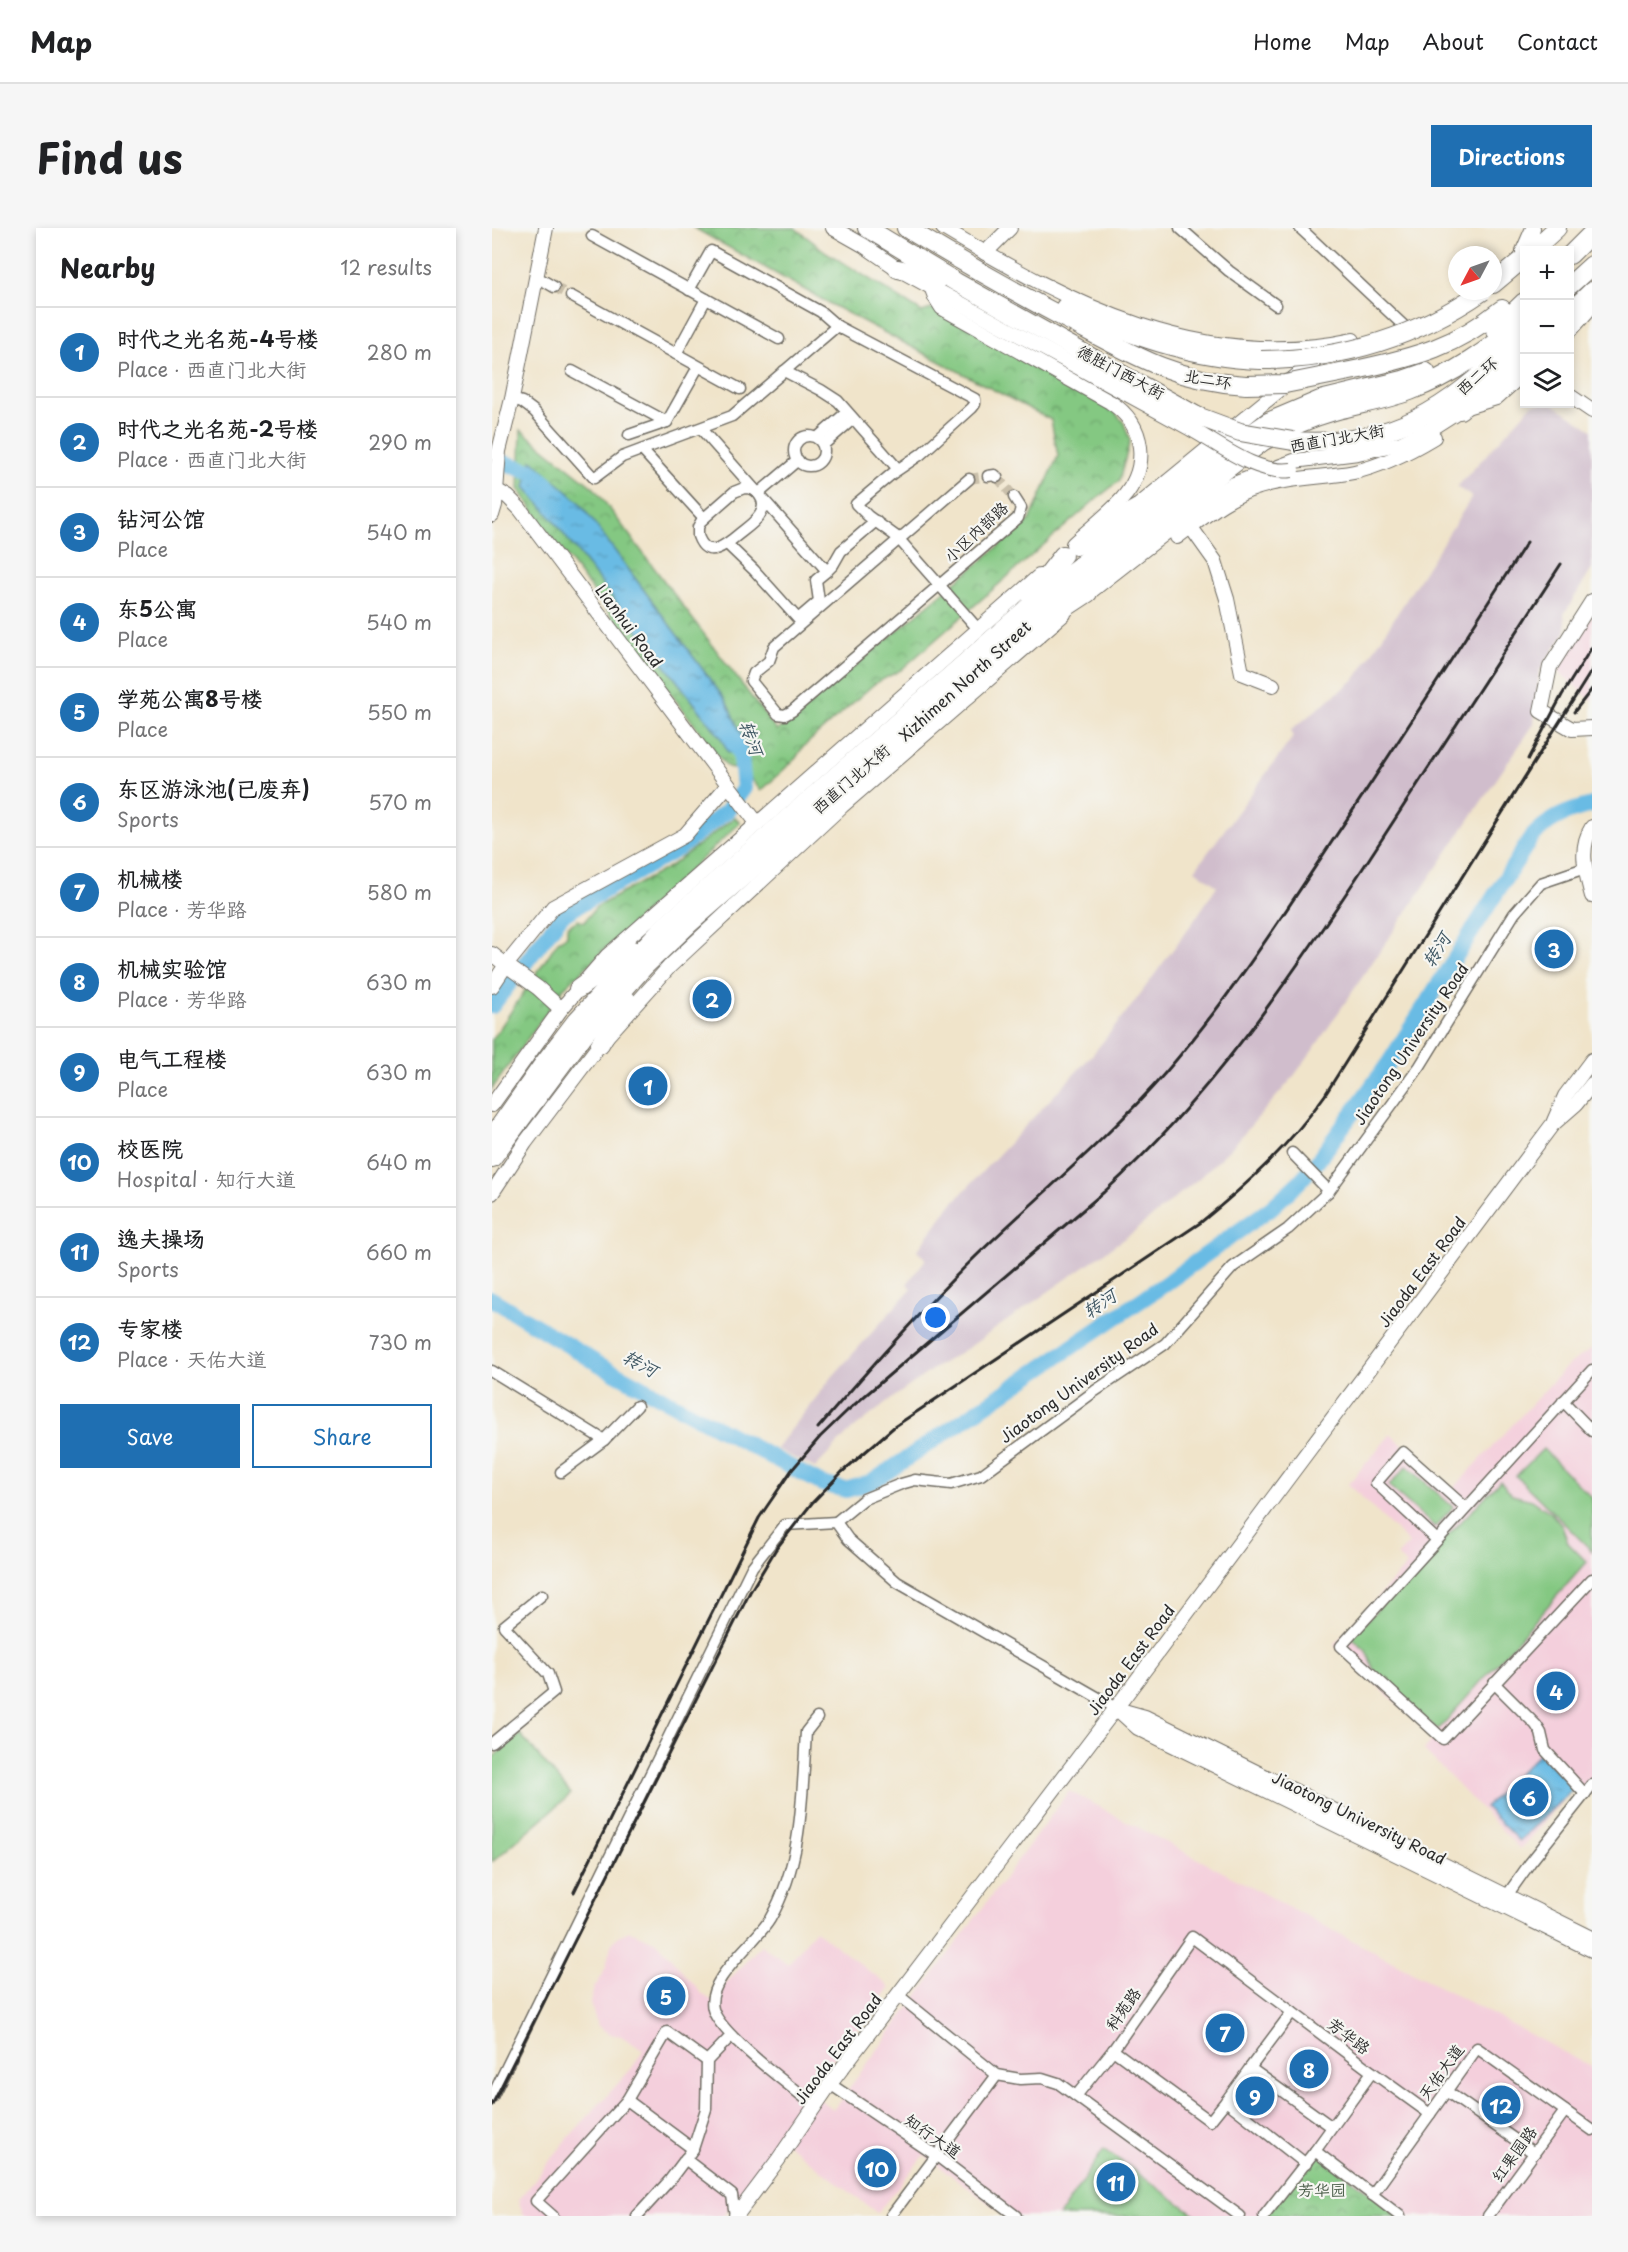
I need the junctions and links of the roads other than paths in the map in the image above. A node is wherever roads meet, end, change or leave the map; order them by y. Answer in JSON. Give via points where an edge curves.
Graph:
{"nodes":[{"id":1,"x":546,"y":228,"type":"edge"},
{"id":2,"x":833,"y":228,"type":"edge"},
{"id":3,"x":867,"y":228,"type":"edge"},
{"id":4,"x":906,"y":228,"type":"edge"},
{"id":5,"x":943,"y":228,"type":"edge"},
{"id":6,"x":1010,"y":228,"type":"edge"},
{"id":7,"x":1180,"y":228,"type":"edge"},
{"id":8,"x":1300,"y":228,"type":"edge"},
{"id":9,"x":1533,"y":228,"type":"edge"},
{"id":10,"x":1546,"y":228,"type":"edge"},
{"id":11,"x":1557,"y":228,"type":"edge"},
{"id":12,"x":1592,"y":233,"type":"edge"},
{"id":13,"x":592,"y":236,"type":"dead end"},
{"id":14,"x":1529,"y":246,"type":"edge"},
{"id":15,"x":1532,"y":246,"type":"edge"},
{"id":16,"x":1535,"y":246,"type":"edge"},
{"id":17,"x":1574,"y":250,"type":"edge"},
{"id":18,"x":984,"y":253,"type":"junction"},
{"id":19,"x":1520,"y":258,"type":"edge"},
{"id":20,"x":1520,"y":259,"type":"edge"},
{"id":21,"x":1592,"y":265,"type":"edge"},
{"id":22,"x":973,"y":268,"type":"junction"},
{"id":23,"x":898,"y":269,"type":"junction"},
{"id":24,"x":1502,"y":270,"type":"edge"},
{"id":25,"x":1502,"y":276,"type":"edge"},
{"id":26,"x":537,"y":277,"type":"junction"},
{"id":27,"x":1574,"y":281,"type":"edge"},
{"id":28,"x":956,"y":282,"type":"junction"},
{"id":29,"x":554,"y":287,"type":"tunnel mouth"},
{"id":30,"x":932,"y":288,"type":"junction"},
{"id":31,"x":690,"y":290,"type":"junction"},
{"id":32,"x":1592,"y":291,"type":"edge"},
{"id":33,"x":1520,"y":294,"type":"edge"},
{"id":34,"x":571,"y":296,"type":"tunnel mouth"},
{"id":35,"x":706,"y":299,"type":"junction"},
{"id":36,"x":1455,"y":300,"type":"edge"},
{"id":37,"x":1468,"y":300,"type":"edge"},
{"id":38,"x":1276,"y":305,"type":"dead end"},
{"id":39,"x":1520,"y":306,"type":"edge"},
{"id":40,"x":1592,"y":306,"type":"edge"},
{"id":41,"x":1574,"y":307,"type":"edge"},
{"id":42,"x":1592,"y":316,"type":"edge"},
{"id":43,"x":1520,"y":324,"type":"edge"},
{"id":44,"x":1403,"y":325,"type":"junction"},
{"id":45,"x":837,"y":326,"type":"junction"},
{"id":46,"x":1574,"y":326,"type":"edge"},
{"id":47,"x":1574,"y":328,"type":"edge"},
{"id":48,"x":1520,"y":335,"type":"edge"},
{"id":49,"x":779,"y":339,"type":"dead end"},
{"id":50,"x":1335,"y":344,"type":"junction"},
{"id":51,"x":676,"y":354,"type":"junction"},
{"id":52,"x":1520,"y":360,"type":"edge"},
{"id":53,"x":698,"y":367,"type":"junction"},
{"id":54,"x":572,"y":371,"type":"dead end"},
{"id":55,"x":784,"y":371,"type":"junction"},
{"id":56,"x":1520,"y":375,"type":"edge"},
{"id":57,"x":1502,"y":385,"type":"junction"},
{"id":58,"x":740,"y":389,"type":"dead end"},
{"id":59,"x":512,"y":399,"type":"junction"},
{"id":60,"x":1574,"y":399,"type":"edge"},
{"id":61,"x":1460,"y":410,"type":"joint"},
{"id":62,"x":1592,"y":411,"type":"edge"},
{"id":63,"x":850,"y":415,"type":"junction"},
{"id":64,"x":1425,"y":415,"type":"junction"},
{"id":65,"x":666,"y":422,"type":"junction"},
{"id":66,"x":1194,"y":422,"type":"junction"},
{"id":67,"x":701,"y":429,"type":"junction"},
{"id":68,"x":497,"y":434,"type":"edge"},
{"id":69,"x":629,"y":435,"type":"dead end"},
{"id":70,"x":820,"y":442,"type":"junction"},
{"id":71,"x":1413,"y":448,"type":"junction"},
{"id":72,"x":642,"y":450,"type":"junction"},
{"id":73,"x":798,"y":460,"type":"junction"},
{"id":74,"x":898,"y":469,"type":"junction"},
{"id":75,"x":969,"y":479,"type":"tunnel mouth"},
{"id":76,"x":494,"y":489,"type":"edge"},
{"id":77,"x":759,"y":493,"type":"junction"},
{"id":78,"x":1014,"y":497,"type":"tunnel mouth"},
{"id":79,"x":492,"y":515,"type":"edge"},
{"id":80,"x":704,"y":518,"type":"junction"},
{"id":81,"x":1152,"y":519,"type":"junction"},
{"id":82,"x":876,"y":521,"type":"junction"},
{"id":83,"x":1190,"y":526,"type":"junction"},
{"id":84,"x":900,"y":539,"type":"junction"},
{"id":85,"x":727,"y":544,"type":"junction"},
{"id":86,"x":1070,"y":551,"type":"junction"},
{"id":87,"x":1126,"y":565,"type":"junction"},
{"id":88,"x":827,"y":571,"type":"junction"},
{"id":89,"x":940,"y":585,"type":"junction"},
{"id":90,"x":1092,"y":590,"type":"junction"},
{"id":91,"x":1592,"y":602,"type":"edge"},
{"id":92,"x":1005,"y":627,"type":"junction"},
{"id":93,"x":978,"y":629,"type":"junction"},
{"id":94,"x":1004,"y":648,"type":"junction"},
{"id":95,"x":1273,"y":685,"type":"dead end"},
{"id":96,"x":1592,"y":728,"type":"edge"},
{"id":97,"x":730,"y":788,"type":"junction"},
{"id":98,"x":758,"y":823,"type":"junction"},
{"id":99,"x":1592,"y":827,"type":"edge"},
{"id":100,"x":1585,"y":868,"type":"junction"},
{"id":101,"x":1592,"y":896,"type":"edge"},
{"id":102,"x":660,"y":930,"type":"junction"},
{"id":103,"x":492,"y":954,"type":"edge"},
{"id":104,"x":504,"y":968,"type":"junction"},
{"id":105,"x":644,"y":968,"type":"junction"},
{"id":106,"x":492,"y":986,"type":"edge"},
{"id":107,"x":578,"y":989,"type":"junction"},
{"id":108,"x":561,"y":1009,"type":"junction"},
{"id":109,"x":600,"y":1044,"type":"junction"},
{"id":110,"x":1592,"y":1060,"type":"edge"},
{"id":111,"x":549,"y":1068,"type":"junction"},
{"id":112,"x":1592,"y":1084,"type":"edge"},
{"id":113,"x":492,"y":1105,"type":"edge"},
{"id":114,"x":1552,"y":1125,"type":"junction"},
{"id":115,"x":492,"y":1137,"type":"edge"},
{"id":116,"x":1295,"y":1156,"type":"dead end"},
{"id":117,"x":492,"y":1158,"type":"edge"},
{"id":118,"x":1329,"y":1191,"type":"junction"},
{"id":119,"x":492,"y":1192,"type":"edge"},
{"id":120,"x":1592,"y":1370,"type":"edge"},
{"id":121,"x":492,"y":1371,"type":"edge"},
{"id":122,"x":1563,"y":1401,"type":"junction"},
{"id":123,"x":637,"y":1406,"type":"dead end"},
{"id":124,"x":1592,"y":1431,"type":"edge"},
{"id":125,"x":604,"y":1440,"type":"junction"},
{"id":126,"x":561,"y":1472,"type":"dead end"},
{"id":127,"x":1466,"y":1508,"type":"junction"},
{"id":128,"x":836,"y":1522,"type":"junction"},
{"id":129,"x":1437,"y":1540,"type":"junction"},
{"id":130,"x":1592,"y":1579,"type":"edge"},
{"id":131,"x":542,"y":1595,"type":"dead end"},
{"id":132,"x":1494,"y":1683,"type":"junction"},
{"id":133,"x":1116,"y":1708,"type":"junction"},
{"id":134,"x":817,"y":1718,"type":"dead end"},
{"id":135,"x":492,"y":1743,"type":"edge"},
{"id":136,"x":1592,"y":1785,"type":"edge"},
{"id":137,"x":1585,"y":1794,"type":"junction"},
{"id":138,"x":1503,"y":1901,"type":"junction"},
{"id":139,"x":1192,"y":1937,"type":"joint"},
{"id":140,"x":1592,"y":1938,"type":"edge"},
{"id":141,"x":1592,"y":1950,"type":"edge"},
{"id":142,"x":898,"y":1995,"type":"junction"},
{"id":143,"x":1292,"y":2012,"type":"junction"},
{"id":144,"x":731,"y":2036,"type":"junction"},
{"id":145,"x":1113,"y":2050,"type":"junction"},
{"id":146,"x":707,"y":2061,"type":"junction"},
{"id":147,"x":1250,"y":2068,"type":"junction"},
{"id":148,"x":1372,"y":2072,"type":"junction"},
{"id":149,"x":997,"y":2075,"type":"junction"},
{"id":150,"x":830,"y":2084,"type":"junction"},
{"id":151,"x":1446,"y":2091,"type":"junction"},
{"id":152,"x":1076,"y":2096,"type":"junction"},
{"id":153,"x":492,"y":2097,"type":"edge"},
{"id":154,"x":627,"y":2100,"type":"junction"},
{"id":155,"x":1226,"y":2101,"type":"junction"},
{"id":156,"x":815,"y":2106,"type":"junction"},
{"id":157,"x":1565,"y":2110,"type":"junction"},
{"id":158,"x":1430,"y":2114,"type":"junction"},
{"id":159,"x":1332,"y":2127,"type":"junction"},
{"id":160,"x":1592,"y":2130,"type":"edge"},
{"id":161,"x":693,"y":2149,"type":"junction"},
{"id":162,"x":1315,"y":2151,"type":"junction"},
{"id":163,"x":1534,"y":2153,"type":"junction"},
{"id":164,"x":937,"y":2156,"type":"junction"},
{"id":165,"x":685,"y":2159,"type":"junction"},
{"id":166,"x":1306,"y":2163,"type":"junction"},
{"id":167,"x":1372,"y":2195,"type":"junction"},
{"id":168,"x":1490,"y":2215,"type":"edge"},
{"id":169,"x":553,"y":2216,"type":"edge"},
{"id":170,"x":638,"y":2216,"type":"edge"},
{"id":171,"x":736,"y":2216,"type":"edge"},
{"id":172,"x":891,"y":2216,"type":"edge"},
{"id":173,"x":1016,"y":2216,"type":"edge"},
{"id":174,"x":1240,"y":2216,"type":"edge"},
{"id":175,"x":1264,"y":2216,"type":"edge"},
{"id":176,"x":1400,"y":2216,"type":"edge"}],
"edges":[{"from":1,"to":26,"type":"street"},
{"from":2,"to":23,"type":"street","name":"德胜门西大街"},
{"from":3,"to":28,"type":"highway","name":"北二环"},
{"from":4,"to":22,"type":"highway","name":"北二环"},
{"from":5,"to":18,"type":"street"},
{"from":6,"to":18,"type":"street"},
{"from":7,"to":38,"type":"street"},
{"from":8,"to":44,"type":"street"},
{"from":9,"to":14,"type":"street"},
{"from":10,"to":15,"type":"street"},
{"from":11,"to":16,"type":"highway"},
{"from":12,"to":17,"type":"highway"},
{"from":13,"to":31,"type":"street"},
{"from":18,"to":50,"type":"street","via":[[1085,304],[1176,337],[1255,350]]},
{"from":19,"to":24,"type":"street"},
{"from":20,"to":25,"type":"highway"},
{"from":21,"to":27,"type":"highway"},
{"from":22,"to":33,"type":"highway","name":"北二环","bridge":true,"via":[[1149,363],[1197,379],[1246,385],[1291,383],[1414,356],[1480,327]]},
{"from":22,"to":37,"type":"highway","bridge":true,"via":[[1004,274],[1059,304],[1156,342],[1214,356],[1261,360],[1323,356],[1378,344],[1434,321]]},
{"from":23,"to":28,"type":"highway"},
{"from":23,"to":30,"type":"street","name":"德胜门西大街"},
{"from":26,"to":29,"type":"street"},
{"from":26,"to":59,"type":"street"},
{"from":28,"to":66,"type":"highway","name":"北二环"},
{"from":30,"to":66,"type":"street","name":"德胜门西大街"},
{"from":30,"to":86,"type":"street","via":[[942,308],[1110,402],[1136,430],[1139,464],[1132,485]]},
{"from":31,"to":35,"type":"street"},
{"from":31,"to":45,"type":"street","via":[[711,251],[821,312]]},
{"from":32,"to":41,"type":"highway"},
{"from":34,"to":51,"type":"street"},
{"from":35,"to":49,"type":"street"},
{"from":35,"to":51,"type":"street"},
{"from":36,"to":44,"type":"street"},
{"from":39,"to":81,"type":"highway","name":"Xizhimen North Street","via":[[1483,339],[1431,370],[1320,400],[1274,419],[1240,441]]},
{"from":40,"to":46,"type":"street"},
{"from":42,"to":47,"type":"street"},
{"from":43,"to":81,"type":"highway","name":"Xizhimen North Street","via":[[1478,356],[1433,382],[1324,414],[1275,435]]},
{"from":44,"to":50,"type":"street"},
{"from":45,"to":55,"type":"street"},
{"from":45,"to":74,"type":"street","via":[[970,395],[975,402],[923,452]]},
{"from":48,"to":64,"type":"highway","name":"西二环","via":[[1459,391]]},
{"from":50,"to":86,"type":"street","via":[[1139,505],[1094,531]]},
{"from":51,"to":53,"type":"street"},
{"from":52,"to":57,"type":"highway"},
{"from":53,"to":58,"type":"street"},
{"from":53,"to":65,"type":"street"},
{"from":54,"to":65,"type":"street"},
{"from":55,"to":63,"type":"street","via":[[830,395]]},
{"from":55,"to":67,"type":"street","via":[[734,415]]},
{"from":56,"to":57,"type":"street"},
{"from":57,"to":61,"type":"highway"},
{"from":57,"to":64,"type":"highway"},
{"from":57,"to":71,"type":"street","via":[[1489,405]]},
{"from":59,"to":68,"type":"street"},
{"from":59,"to":72,"type":"street","via":[[534,411],[594,478],[615,461]]},
{"from":60,"to":62,"type":"street"},
{"from":61,"to":87,"type":"street","name":"西直门北大街","via":[[1398,444],[1294,461],[1240,481],[1208,500]]},
{"from":63,"to":70,"type":"street"},
{"from":63,"to":74,"type":"street"},
{"from":64,"to":66,"type":"highway","name":"北二环","bridge":true,"via":[[1404,426],[1365,437],[1328,442],[1293,441]]},
{"from":65,"to":69,"type":"street"},
{"from":66,"to":71,"type":"street","name":"德胜门西大街","bridge":true,"via":[[1262,468],[1277,471],[1353,463]]},
{"from":67,"to":72,"type":"street"},
{"from":67,"to":77,"type":"street"},
{"from":68,"to":76,"type":"street"},
{"from":70,"to":73,"type":"street","via":[[823,456],[817,463],[807,465]]},
{"from":70,"to":73,"type":"street","via":[[806,436],[798,441],[794,450]]},
{"from":71,"to":83,"type":"street","via":[[1359,471],[1253,489],[1219,504]]},
{"from":72,"to":80,"type":"street"},
{"from":73,"to":77,"type":"street"},
{"from":74,"to":82,"type":"street","via":[[856,504]]},
{"from":75,"to":84,"type":"street"},
{"from":76,"to":79,"type":"street"},
{"from":76,"to":97,"type":"street","name":"Lianhui Road","via":[[520,509]]},
{"from":77,"to":80,"type":"street","via":[[749,488],[738,489]]},
{"from":77,"to":85,"type":"street","via":[[763,503],[760,515]]},
{"from":77,"to":88,"type":"street"},
{"from":78,"to":89,"type":"street","name":"小区内部路","via":[[1021,507],[1019,516]]},
{"from":80,"to":85,"type":"street","via":[[697,531],[702,544],[715,549]]},
{"from":81,"to":86,"type":"highway","via":[[1093,537]]},
{"from":81,"to":90,"type":"highway","via":[[1121,565]]},
{"from":81,"to":92,"type":"highway","name":"Xizhimen North Street","via":[[1053,586]]},
{"from":81,"to":94,"type":"highway","name":"Xizhimen North Street"},
{"from":82,"to":84,"type":"street"},
{"from":82,"to":88,"type":"street","via":[[842,550]]},
{"from":83,"to":87,"type":"street","via":[[1156,552]]},
{"from":83,"to":95,"type":"street","via":[[1215,561],[1242,673]]},
{"from":84,"to":89,"type":"street"},
{"from":84,"to":89,"type":"street","via":[[774,647],[769,661],[753,675],[751,681],[777,713],[786,715]]},
{"from":85,"to":88,"type":"street","via":[[798,619],[819,601],[816,580]]},
{"from":86,"to":92,"type":"highway"},
{"from":86,"to":93,"type":"street","name":"西直门北大街"},
{"from":87,"to":90,"type":"street","name":"西直门北大街"},
{"from":89,"to":93,"type":"street"},
{"from":90,"to":94,"type":"highway"},
{"from":90,"to":109,"type":"street","name":"西直门北大街","via":[[825,822],[670,966]]},
{"from":91,"to":96,"type":"street","via":[[1550,667],[1541,711],[1572,729]]},
{"from":92,"to":102,"type":"highway","name":"Xizhimen North Street"},
{"from":93,"to":98,"type":"street","name":"西直门北大街"},
{"from":94,"to":105,"type":"highway","name":"Xizhimen North Street"},
{"from":97,"to":98,"type":"street","name":"Lianhui Road"},
{"from":97,"to":104,"type":"street","via":[[685,835],[553,907]]},
{"from":98,"to":107,"type":"street","name":"西直门北大街","via":[[607,956]]},
{"from":99,"to":100,"type":"street","via":[[1583,853]]},
{"from":100,"to":101,"type":"street"},
{"from":100,"to":118,"type":"street","name":"Jiaotong University Road","via":[[1541,883],[1527,897],[1420,1066]]},
{"from":102,"to":107,"type":"highway"},
{"from":102,"to":111,"type":"highway","name":"Xizhimen North Street","via":[[576,1021]]},
{"from":103,"to":104,"type":"street"},
{"from":104,"to":106,"type":"street"},
{"from":104,"to":108,"type":"street"},
{"from":105,"to":109,"type":"highway"},
{"from":105,"to":111,"type":"highway","name":"Xizhimen North Street"},
{"from":107,"to":108,"type":"street","name":"西直门北大街"},
{"from":108,"to":113,"type":"street","name":"西直门北大街"},
{"from":109,"to":119,"type":"street","name":"西直门北大街"},
{"from":110,"to":114,"type":"street","via":[[1565,1095]]},
{"from":111,"to":115,"type":"highway","name":"Xizhimen North Street"},
{"from":111,"to":117,"type":"highway","name":"Xizhimen North Street"},
{"from":112,"to":114,"type":"street"},
{"from":114,"to":133,"type":"street","name":"Jiaoda East Road"},
{"from":116,"to":118,"type":"street"},
{"from":118,"to":128,"type":"street","name":"Jiaotong University Road","via":[[1288,1229],[1233,1267],[1165,1344],[981,1475],[951,1484],[915,1480],[901,1484],[864,1498]]},
{"from":120,"to":122,"type":"street"},
{"from":121,"to":125,"type":"street"},
{"from":122,"to":124,"type":"street"},
{"from":122,"to":127,"type":"street"},
{"from":123,"to":125,"type":"street"},
{"from":125,"to":126,"type":"street"},
{"from":127,"to":129,"type":"street"},
{"from":127,"to":129,"type":"street","via":[[1403,1452],[1376,1483]]},
{"from":128,"to":133,"type":"street","name":"Jiaotong University Road","via":[[848,1539],[897,1582]]},
{"from":128,"to":153,"type":"street","via":[[785,1524],[752,1567]]},
{"from":129,"to":132,"type":"street","via":[[1341,1646],[1443,1739]]},
{"from":130,"to":132,"type":"street"},
{"from":131,"to":135,"type":"street","via":[[504,1626],[548,1674],[554,1692]]},
{"from":132,"to":137,"type":"street","via":[[1536,1725],[1551,1759]]},
{"from":133,"to":138,"type":"street","name":"Jiaotong University Road","via":[[1138,1728]]},
{"from":133,"to":142,"type":"street","name":"Jiaoda East Road"},
{"from":134,"to":144,"type":"street","via":[[807,1732],[798,1843],[780,1900],[763,1929],[730,1965],[715,1990],[713,2009]]},
{"from":136,"to":137,"type":"street"},
{"from":137,"to":138,"type":"street"},
{"from":138,"to":140,"type":"street","name":"Jiaotong University Road"},
{"from":138,"to":141,"type":"street","name":"Jiaotong University Road"},
{"from":139,"to":143,"type":"street","name":"芳华路"},
{"from":139,"to":145,"type":"street","name":"科苑路"},
{"from":142,"to":149,"type":"street"},
{"from":142,"to":150,"type":"street","name":"Jiaoda East Road"},
{"from":143,"to":147,"type":"street"},
{"from":143,"to":148,"type":"street","name":"芳华路"},
{"from":144,"to":146,"type":"street"},
{"from":144,"to":156,"type":"street"},
{"from":145,"to":152,"type":"street","name":"科苑路"},
{"from":145,"to":155,"type":"street","via":[[1210,2121]]},
{"from":146,"to":154,"type":"street","via":[[667,2032]]},
{"from":146,"to":161,"type":"street","via":[[706,2109]]},
{"from":147,"to":155,"type":"street"},
{"from":147,"to":159,"type":"street"},
{"from":148,"to":158,"type":"street","name":"天佑大道"},
{"from":148,"to":159,"type":"street","name":"芳华路"},
{"from":149,"to":152,"type":"street","via":[[1042,2078],[1058,2083]]},
{"from":149,"to":164,"type":"street"},
{"from":150,"to":156,"type":"street","name":"Jiaoda East Road"},
{"from":150,"to":164,"type":"street","name":"知行大道"},
{"from":151,"to":157,"type":"street","name":"天佑大道","via":[[1477,2048]]},
{"from":151,"to":158,"type":"street","name":"天佑大道"},
{"from":151,"to":163,"type":"street"},
{"from":152,"to":174,"type":"street"},
{"from":154,"to":161,"type":"street"},
{"from":154,"to":169,"type":"street","via":[[536,2201]]},
{"from":155,"to":166,"type":"street"},
{"from":156,"to":171,"type":"street","name":"Jiaoda East Road"},
{"from":157,"to":160,"type":"street","name":"天佑大道"},
{"from":157,"to":163,"type":"street","name":"红果园路"},
{"from":158,"to":167,"type":"street"},
{"from":159,"to":162,"type":"street","name":"芳华路"},
{"from":161,"to":165,"type":"street"},
{"from":162,"to":166,"type":"street","name":"芳华路"},
{"from":162,"to":167,"type":"street"},
{"from":163,"to":168,"type":"street","name":"红果园路"},
{"from":164,"to":172,"type":"street"},
{"from":164,"to":173,"type":"street","name":"知行大道"},
{"from":165,"to":170,"type":"street"},
{"from":165,"to":171,"type":"street","via":[[732,2195]]},
{"from":166,"to":175,"type":"street","name":"芳华路"},
{"from":167,"to":176,"type":"street"}]}
